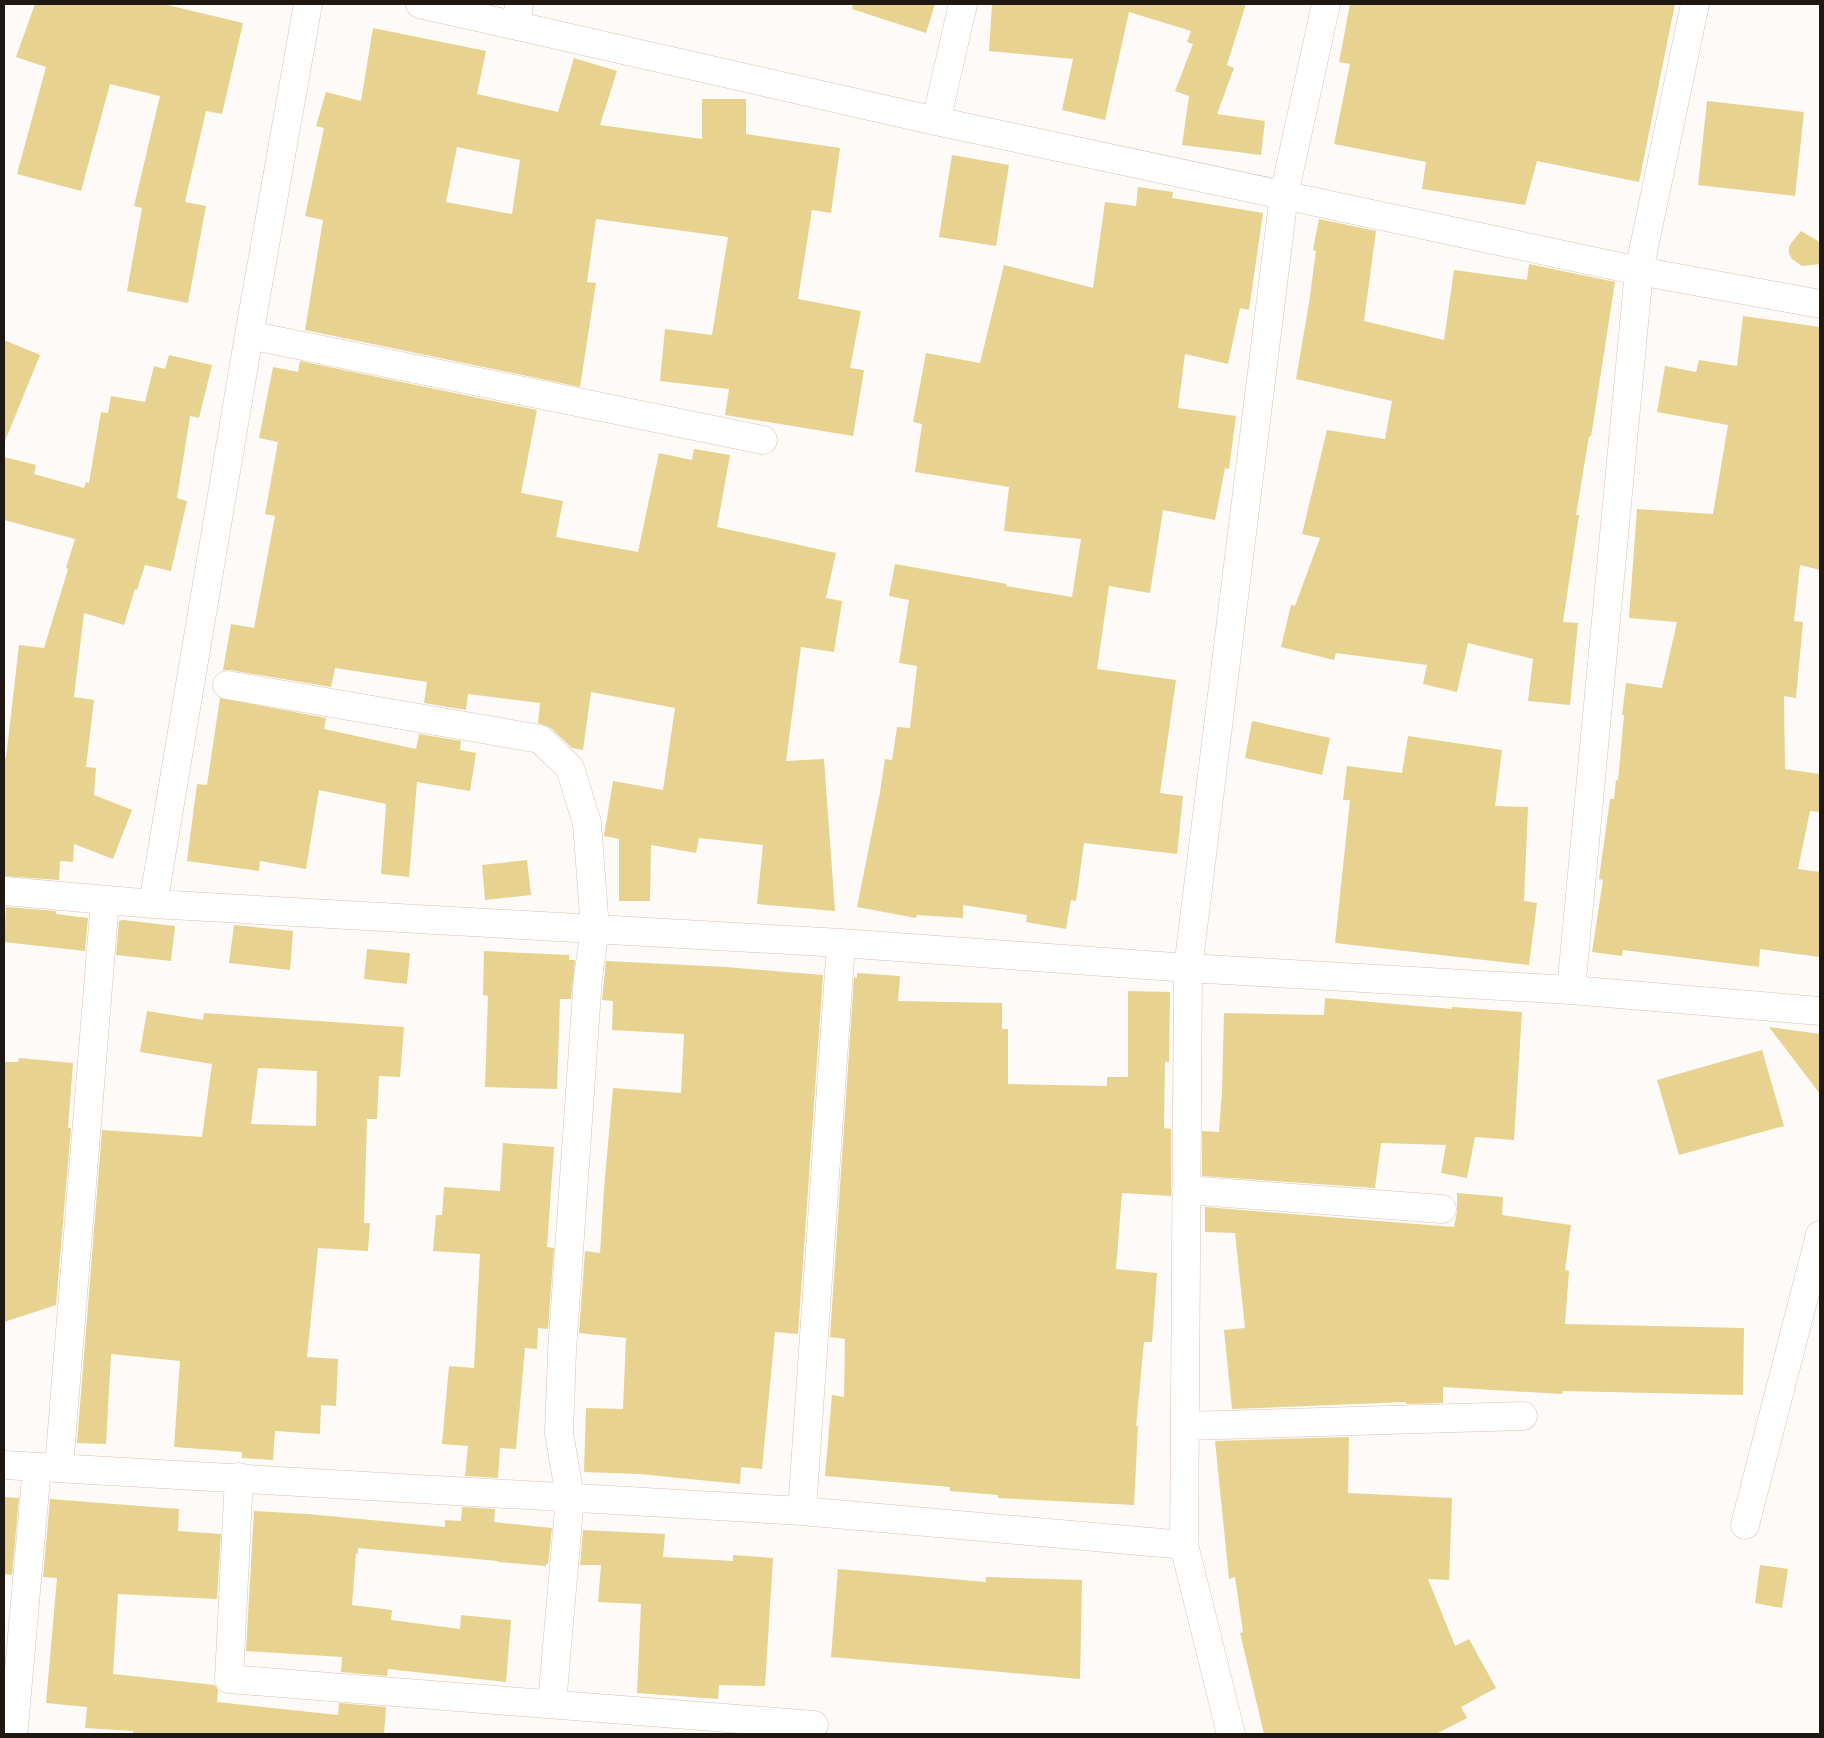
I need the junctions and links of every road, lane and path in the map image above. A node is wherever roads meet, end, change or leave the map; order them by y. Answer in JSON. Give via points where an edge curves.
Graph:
{"nodes":[{"id":1,"x":308,"y":4,"type":"edge"},
{"id":2,"x":420,"y":4,"type":"edge"},
{"id":3,"x":963,"y":4,"type":"edge"},
{"id":4,"x":1326,"y":4,"type":"edge"},
{"id":5,"x":1695,"y":4,"type":"edge"},
{"id":6,"x":518,"y":15,"type":"edge"},
{"id":7,"x":936,"y":121,"type":"junction"},
{"id":8,"x":1284,"y":196,"type":"junction"},
{"id":9,"x":1639,"y":271,"type":"junction"},
{"id":10,"x":1820,"y":304,"type":"edge"},
{"id":11,"x":249,"y":335,"type":"junction"},
{"id":12,"x":763,"y":440,"type":"dead end"},
{"id":13,"x":227,"y":685,"type":"dead end"},
{"id":14,"x":4,"y":891,"type":"edge"},
{"id":15,"x":106,"y":901,"type":"junction"},
{"id":16,"x":153,"y":904,"type":"junction"},
{"id":17,"x":595,"y":929,"type":"junction"},
{"id":18,"x":841,"y":942,"type":"junction"},
{"id":19,"x":1188,"y":968,"type":"junction"},
{"id":20,"x":1571,"y":990,"type":"junction"},
{"id":21,"x":1820,"y":1011,"type":"edge"},
{"id":22,"x":1186,"y":1190,"type":"junction"},
{"id":23,"x":1442,"y":1210,"type":"dead end"},
{"id":24,"x":1820,"y":1235,"type":"edge"},
{"id":25,"x":1523,"y":1416,"type":"dead end"},
{"id":26,"x":1185,"y":1426,"type":"junction"},
{"id":27,"x":4,"y":1465,"type":"edge"},
{"id":28,"x":48,"y":1467,"type":"junction"},
{"id":29,"x":238,"y":1477,"type":"junction"},
{"id":30,"x":570,"y":1497,"type":"junction"},
{"id":31,"x":802,"y":1511,"type":"junction"},
{"id":32,"x":1745,"y":1525,"type":"dead end"},
{"id":33,"x":1184,"y":1545,"type":"junction"},
{"id":34,"x":552,"y":1704,"type":"junction"},
{"id":35,"x":814,"y":1725,"type":"dead end"},
{"id":36,"x":14,"y":1727,"type":"dead end"},
{"id":37,"x":1231,"y":1734,"type":"edge"}],
"edges":[{"from":1,"to":11,"type":"street"},
{"from":2,"to":6,"type":"street"},
{"from":3,"to":7,"type":"street"},
{"from":4,"to":8,"type":"street"},
{"from":5,"to":9,"type":"street"},
{"from":6,"to":7,"type":"street"},
{"from":7,"to":8,"type":"street"},
{"from":8,"to":9,"type":"street"},
{"from":8,"to":19,"type":"street"},
{"from":9,"to":10,"type":"street"},
{"from":9,"to":20,"type":"street"},
{"from":11,"to":12,"type":"street"},
{"from":11,"to":16,"type":"street"},
{"from":13,"to":17,"type":"street","via":[[540,739],[570,768],[587,823]]},
{"from":14,"to":15,"type":"street"},
{"from":15,"to":16,"type":"street"},
{"from":15,"to":28,"type":"street"},
{"from":16,"to":17,"type":"street"},
{"from":17,"to":18,"type":"street"},
{"from":17,"to":30,"type":"street","via":[[588,977],[562,1352],[559,1433]]},
{"from":18,"to":19,"type":"street"},
{"from":18,"to":31,"type":"street"},
{"from":19,"to":20,"type":"street"},
{"from":19,"to":22,"type":"street"},
{"from":20,"to":21,"type":"street"},
{"from":22,"to":23,"type":"street"},
{"from":22,"to":26,"type":"street"},
{"from":24,"to":32,"type":"street"},
{"from":25,"to":26,"type":"street"},
{"from":26,"to":33,"type":"street"},
{"from":27,"to":28,"type":"street"},
{"from":28,"to":29,"type":"street"},
{"from":28,"to":36,"type":"street"},
{"from":29,"to":30,"type":"street"},
{"from":29,"to":34,"type":"street","via":[[229,1679]]},
{"from":30,"to":31,"type":"street"},
{"from":30,"to":34,"type":"street"},
{"from":31,"to":33,"type":"street"},
{"from":33,"to":37,"type":"street"},
{"from":34,"to":35,"type":"street"}]}
